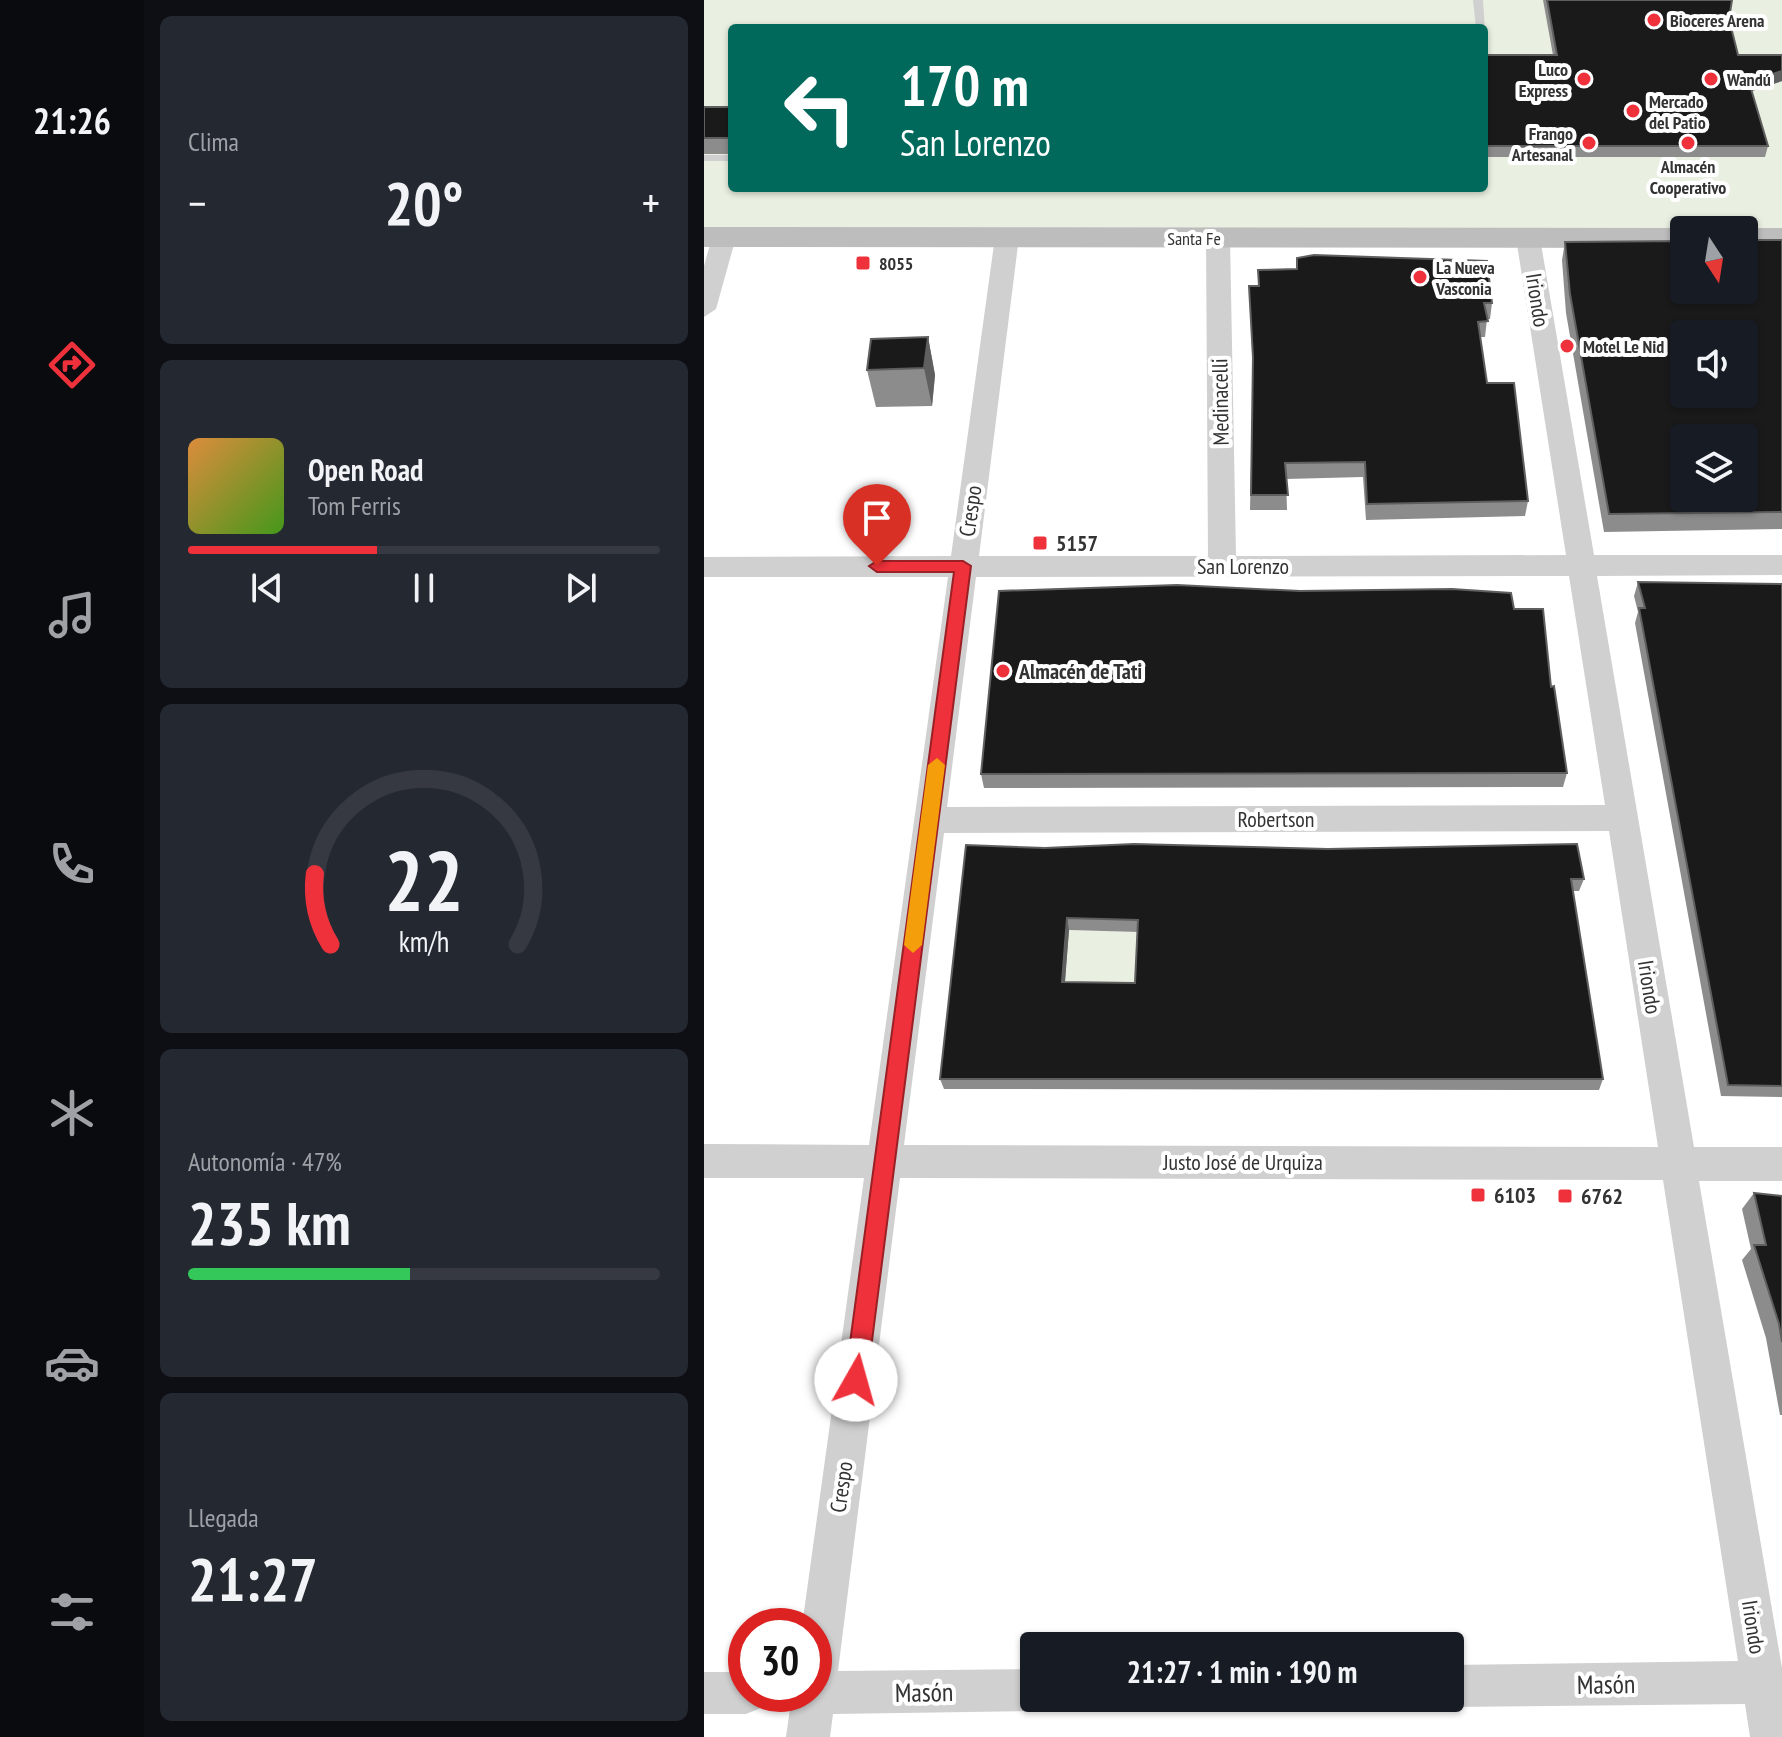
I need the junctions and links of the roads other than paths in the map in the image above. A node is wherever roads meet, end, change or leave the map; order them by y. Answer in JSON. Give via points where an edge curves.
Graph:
{"nodes":[{"id":1,"x":1478,"y":0,"type":"edge"},
{"id":2,"x":1481,"y":24,"type":"edge"},
{"id":3,"x":704,"y":158,"type":"edge"},
{"id":4,"x":728,"y":158,"type":"edge"},
{"id":5,"x":714,"y":237,"type":"edge"},
{"id":6,"x":1007,"y":237,"type":"junction"},
{"id":7,"x":1218,"y":238,"type":"junction"},
{"id":8,"x":1528,"y":238,"type":"junction"},
{"id":9,"x":1670,"y":238,"type":"edge"},
{"id":10,"x":1758,"y":238,"type":"edge"},
{"id":11,"x":1782,"y":238,"type":"edge"},
{"id":12,"x":704,"y":309,"type":"edge"},
{"id":13,"x":1582,"y":565,"type":"junction"},
{"id":14,"x":1782,"y":565,"type":"edge"},
{"id":15,"x":963,"y":566,"type":"junction"},
{"id":16,"x":1222,"y":566,"type":"junction"},
{"id":17,"x":704,"y":567,"type":"edge"},
{"id":18,"x":1622,"y":818,"type":"junction"},
{"id":19,"x":929,"y":820,"type":"junction"},
{"id":20,"x":704,"y":1161,"type":"edge"},
{"id":21,"x":884,"y":1162,"type":"junction"},
{"id":22,"x":1678,"y":1163,"type":"junction"},
{"id":23,"x":1782,"y":1164,"type":"edge"},
{"id":24,"x":825,"y":1608,"type":"edge"},
{"id":25,"x":1763,"y":1682,"type":"junction"},
{"id":26,"x":1464,"y":1686,"type":"edge"},
{"id":27,"x":1020,"y":1690,"type":"edge"},
{"id":28,"x":704,"y":1693,"type":"edge"},
{"id":29,"x":728,"y":1693,"type":"edge"},
{"id":30,"x":832,"y":1693,"type":"edge"},
{"id":31,"x":811,"y":1712,"type":"edge"},
{"id":32,"x":808,"y":1737,"type":"edge"},
{"id":33,"x":1772,"y":1737,"type":"edge"}],
"edges":[{"from":1,"to":2,"type":"lane"},
{"from":3,"to":4,"type":"lane"},
{"from":5,"to":6,"type":"main road","name":"Santa Fe"},
{"from":5,"to":12,"type":"street"},
{"from":6,"to":7,"type":"main road","name":"Santa Fe"},
{"from":6,"to":15,"type":"street","name":"Crespo"},
{"from":7,"to":8,"type":"main road","name":"Santa Fe"},
{"from":7,"to":16,"type":"street","name":"Medinacelli"},
{"from":8,"to":9,"type":"main road","name":"Santa Fe"},
{"from":8,"to":13,"type":"street","name":"Iriondo"},
{"from":10,"to":11,"type":"main road"},
{"from":13,"to":14,"type":"street","name":"San Lorenzo"},
{"from":13,"to":16,"type":"street","name":"San Lorenzo"},
{"from":13,"to":18,"type":"street","name":"Iriondo"},
{"from":15,"to":16,"type":"street","name":"San Lorenzo"},
{"from":15,"to":17,"type":"street","name":"San Lorenzo"},
{"from":15,"to":19,"type":"street","name":"Crespo"},
{"from":18,"to":19,"type":"street","name":"Robertson"},
{"from":18,"to":22,"type":"street","name":"Iriondo"},
{"from":19,"to":21,"type":"street","name":"Crespo"},
{"from":20,"to":21,"type":"street","name":"Justo José de Urquiza"},
{"from":21,"to":22,"type":"street","name":"Justo José de Urquiza"},
{"from":21,"to":24,"type":"street","name":"Crespo"},
{"from":22,"to":23,"type":"street","name":"Justo José de Urquiza"},
{"from":22,"to":25,"type":"street","name":"Iriondo"},
{"from":25,"to":26,"type":"street","name":"Masón"},
{"from":25,"to":33,"type":"street","name":"Iriondo"},
{"from":27,"to":30,"type":"street","name":"Masón"},
{"from":28,"to":29,"type":"street"},
{"from":31,"to":32,"type":"street","name":"Crespo"}]}
